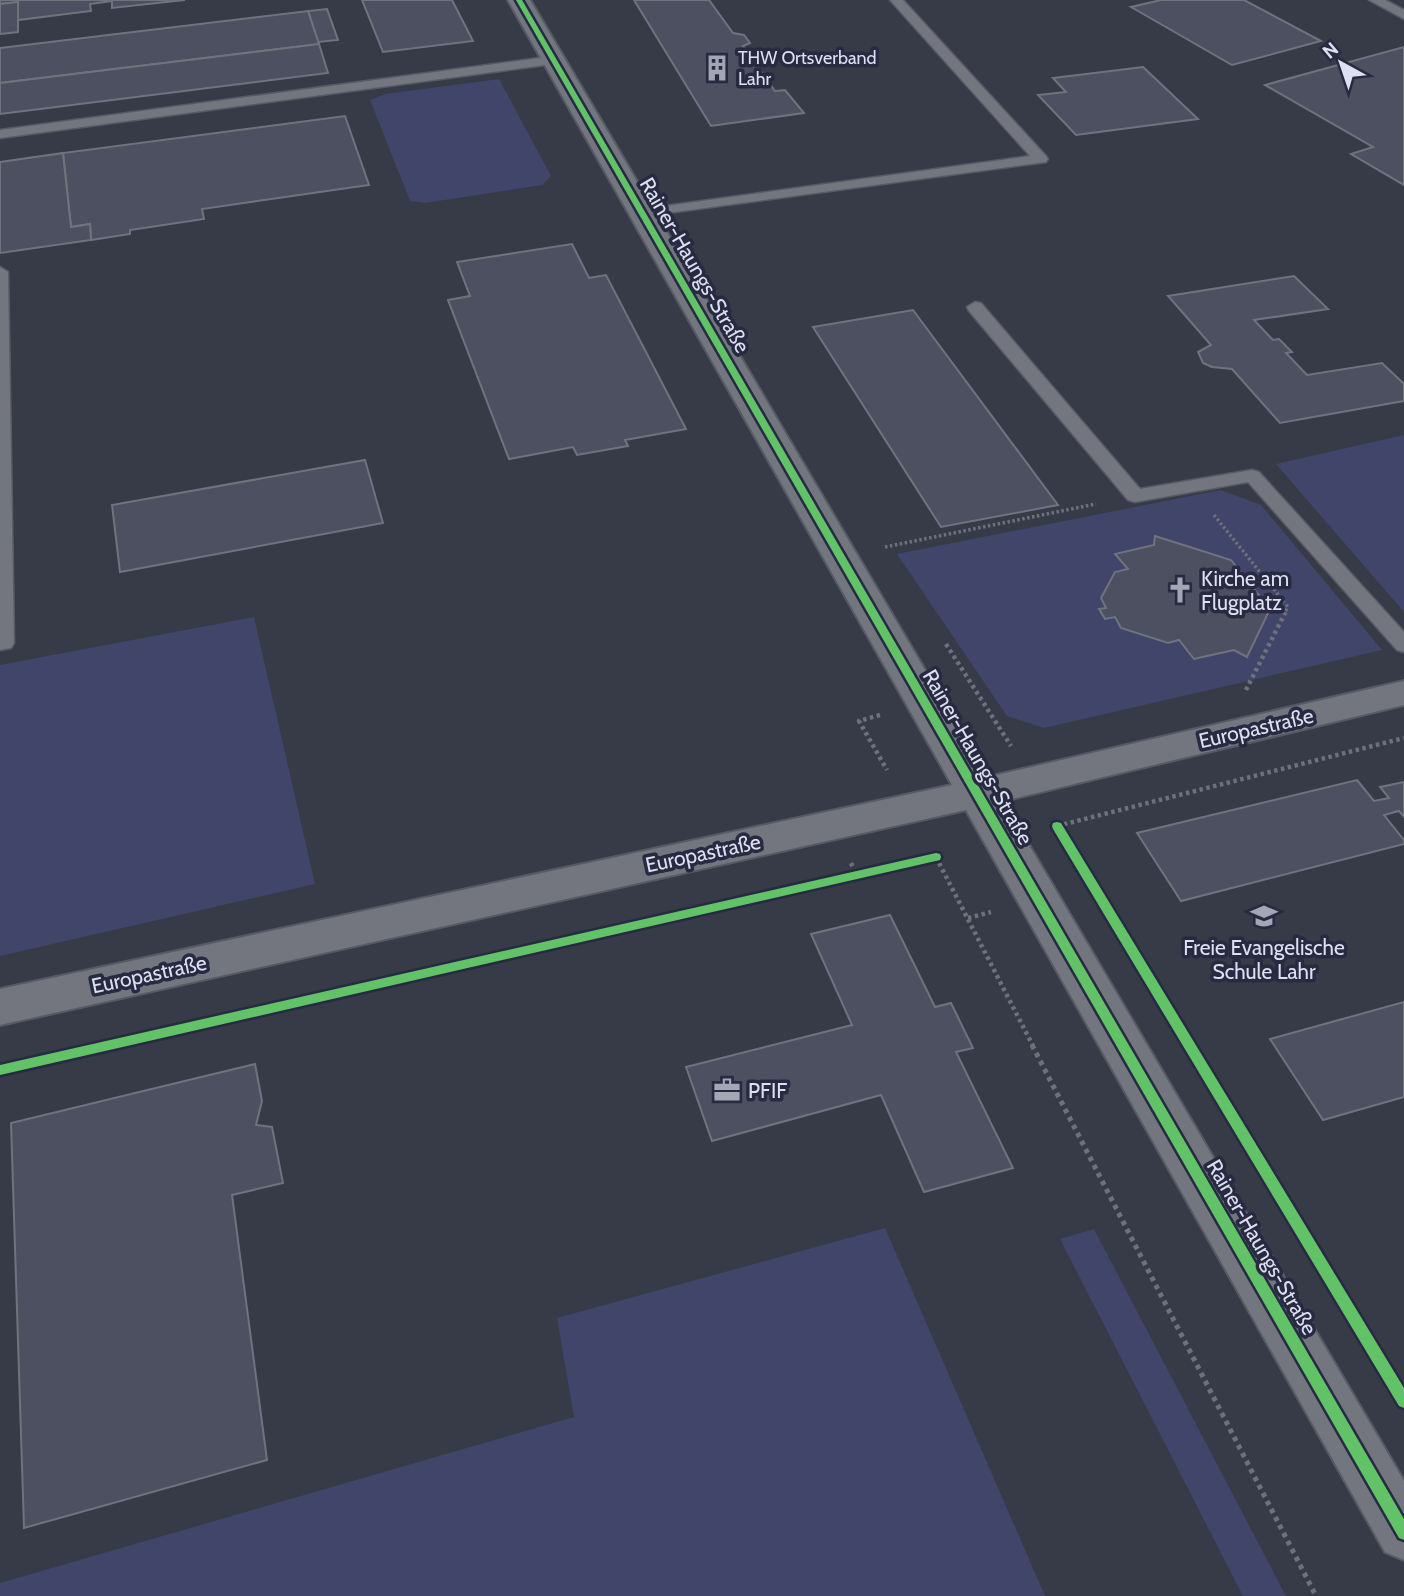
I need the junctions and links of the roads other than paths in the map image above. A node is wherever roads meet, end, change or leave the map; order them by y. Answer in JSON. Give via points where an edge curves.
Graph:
{"nodes":[{"id":1,"x":519,"y":0,"type":"edge"},
{"id":2,"x":896,"y":0,"type":"edge"},
{"id":3,"x":1376,"y":0,"type":"edge"},
{"id":4,"x":1404,"y":15,"type":"edge"},
{"id":5,"x":555,"y":60,"type":"junction"},
{"id":6,"x":0,"y":134,"type":"edge"},
{"id":7,"x":643,"y":214,"type":"junction"},
{"id":8,"x":0,"y":272,"type":"edge"},
{"id":9,"x":975,"y":307,"type":"dead end"},
{"id":10,"x":0,"y":643,"type":"edge"},
{"id":11,"x":1404,"y":645,"type":"edge"},
{"id":12,"x":1404,"y":693,"type":"edge"},
{"id":13,"x":977,"y":793,"type":"junction"},
{"id":14,"x":0,"y":1007,"type":"edge"},
{"id":15,"x":1404,"y":1533,"type":"edge"}],
"edges":[{"from":1,"to":5,"type":"street","name":"Rainer-Haungs-Straße"},
{"from":2,"to":7,"type":"lane","via":[[1041,159]]},
{"from":3,"to":4,"type":"lane"},
{"from":5,"to":6,"type":"lane"},
{"from":5,"to":7,"type":"street","name":"Rainer-Haungs-Straße"},
{"from":7,"to":13,"type":"street","name":"Rainer-Haungs-Straße"},
{"from":8,"to":10,"type":"lane","via":[[4,643]]},
{"from":9,"to":11,"type":"lane","via":[[1135,496],[1252,476]]},
{"from":12,"to":13,"type":"street","name":"Europastraße"},
{"from":13,"to":14,"type":"street","name":"Europastraße"},
{"from":13,"to":15,"type":"street","name":"Rainer-Haungs-Straße"}]}
